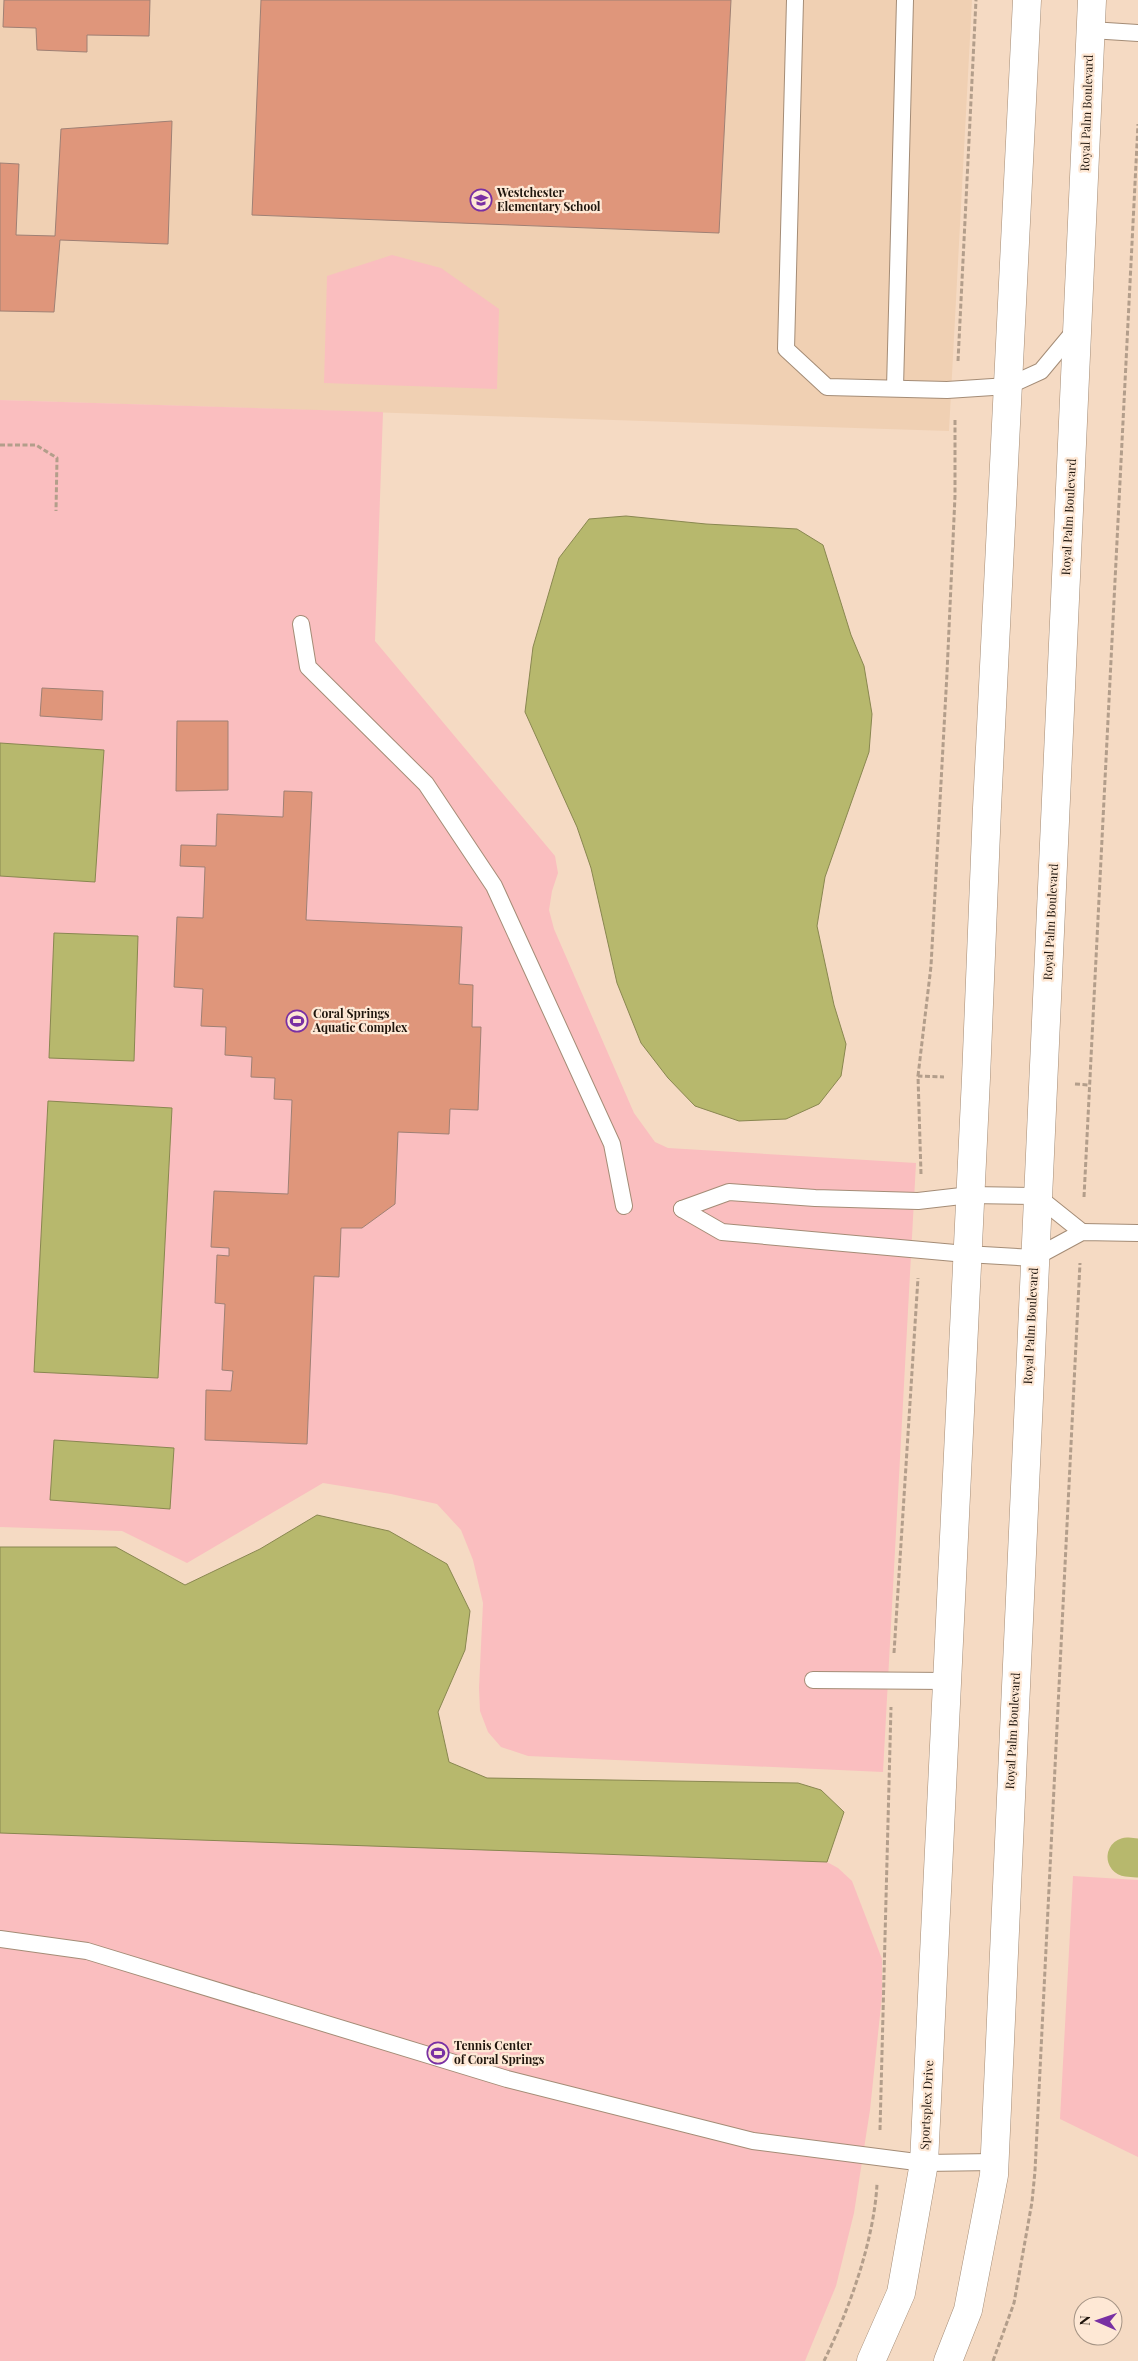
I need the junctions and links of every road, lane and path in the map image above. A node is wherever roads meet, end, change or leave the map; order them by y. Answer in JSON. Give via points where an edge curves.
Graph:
{"nodes":[{"id":1,"x":795,"y":0,"type":"edge"},
{"id":2,"x":905,"y":0,"type":"edge"},
{"id":3,"x":976,"y":0,"type":"edge"},
{"id":4,"x":1028,"y":0,"type":"edge"},
{"id":5,"x":1092,"y":0,"type":"edge"},
{"id":6,"x":1091,"y":30,"type":"junction"},
{"id":7,"x":1138,"y":33,"type":"edge"},
{"id":8,"x":1078,"y":327,"type":"junction"},
{"id":9,"x":1008,"y":386,"type":"junction"},
{"id":10,"x":895,"y":388,"type":"junction"},
{"id":11,"x":956,"y":389,"type":"junction"},
{"id":12,"x":0,"y":446,"type":"edge"},
{"id":13,"x":56,"y":511,"type":"dead end"},
{"id":14,"x":301,"y":624,"type":"dead end"},
{"id":15,"x":918,"y":1076,"type":"junction"},
{"id":16,"x":976,"y":1078,"type":"junction"},
{"id":17,"x":1043,"y":1083,"type":"junction"},
{"id":18,"x":1089,"y":1085,"type":"dead end"},
{"id":19,"x":970,"y":1195,"type":"junction"},
{"id":20,"x":1037,"y":1196,"type":"junction"},
{"id":21,"x":922,"y":1200,"type":"junction"},
{"id":22,"x":624,"y":1206,"type":"dead end"},
{"id":23,"x":1082,"y":1232,"type":"junction"},
{"id":24,"x":1138,"y":1233,"type":"edge"},
{"id":25,"x":919,"y":1250,"type":"junction"},
{"id":26,"x":966,"y":1254,"type":"junction"},
{"id":27,"x":1034,"y":1258,"type":"junction"},
{"id":28,"x":813,"y":1680,"type":"dead end"},
{"id":29,"x":892,"y":1680,"type":"junction"},
{"id":30,"x":948,"y":1681,"type":"junction"},
{"id":31,"x":0,"y":1939,"type":"edge"},
{"id":32,"x":879,"y":2158,"type":"junction"},
{"id":33,"x":994,"y":2162,"type":"junction"},
{"id":34,"x":924,"y":2163,"type":"junction"},
{"id":35,"x":824,"y":2361,"type":"edge"},
{"id":36,"x":872,"y":2361,"type":"edge"},
{"id":37,"x":948,"y":2361,"type":"edge"}],
"edges":[{"from":1,"to":10,"type":"lane","via":[[786,349],[827,387]]},
{"from":2,"to":10,"type":"lane"},
{"from":3,"to":11,"type":"path"},
{"from":4,"to":9,"type":"street"},
{"from":5,"to":6,"type":"street","name":"Royal Palm Boulevard"},
{"from":6,"to":7,"type":"lane"},
{"from":6,"to":8,"type":"street","name":"Royal Palm Boulevard"},
{"from":8,"to":9,"type":"lane","via":[[1041,371]]},
{"from":8,"to":17,"type":"street","name":"Royal Palm Boulevard"},
{"from":9,"to":11,"type":"lane"},
{"from":9,"to":16,"type":"street"},
{"from":10,"to":11,"type":"lane"},
{"from":11,"to":15,"type":"path","via":[[955,496],[942,771],[931,966]]},
{"from":12,"to":13,"type":"path","via":[[36,445],[57,458]]},
{"from":14,"to":22,"type":"lane","via":[[308,667],[426,784],[494,886],[612,1144]]},
{"from":15,"to":16,"type":"path"},
{"from":15,"to":21,"type":"path"},
{"from":16,"to":19,"type":"street"},
{"from":17,"to":18,"type":"path"},
{"from":17,"to":20,"type":"street","name":"Royal Palm Boulevard"},
{"from":19,"to":20,"type":"lane"},
{"from":19,"to":21,"type":"lane"},
{"from":19,"to":26,"type":"street"},
{"from":20,"to":23,"type":"lane"},
{"from":20,"to":27,"type":"street","name":"Royal Palm Boulevard"},
{"from":21,"to":25,"type":"lane","via":[[729,1192],[682,1209],[722,1232]]},
{"from":23,"to":24,"type":"lane"},
{"from":23,"to":27,"type":"lane"},
{"from":25,"to":26,"type":"lane"},
{"from":25,"to":29,"type":"path"},
{"from":26,"to":27,"type":"lane"},
{"from":26,"to":30,"type":"street"},
{"from":27,"to":33,"type":"street","name":"Royal Palm Boulevard"},
{"from":28,"to":29,"type":"lane"},
{"from":29,"to":30,"type":"lane"},
{"from":29,"to":32,"type":"path"},
{"from":30,"to":34,"type":"street","name":"Sportsplex Drive"},
{"from":31,"to":32,"type":"lane","via":[[87,1951],[507,2079],[753,2141]]},
{"from":32,"to":34,"type":"lane"},
{"from":32,"to":35,"type":"path","via":[[868,2239],[853,2289]]},
{"from":33,"to":34,"type":"lane"},
{"from":33,"to":37,"type":"street","via":[[968,2310]]},
{"from":34,"to":36,"type":"street","name":"Sportsplex Drive","via":[[901,2293]]}]}
